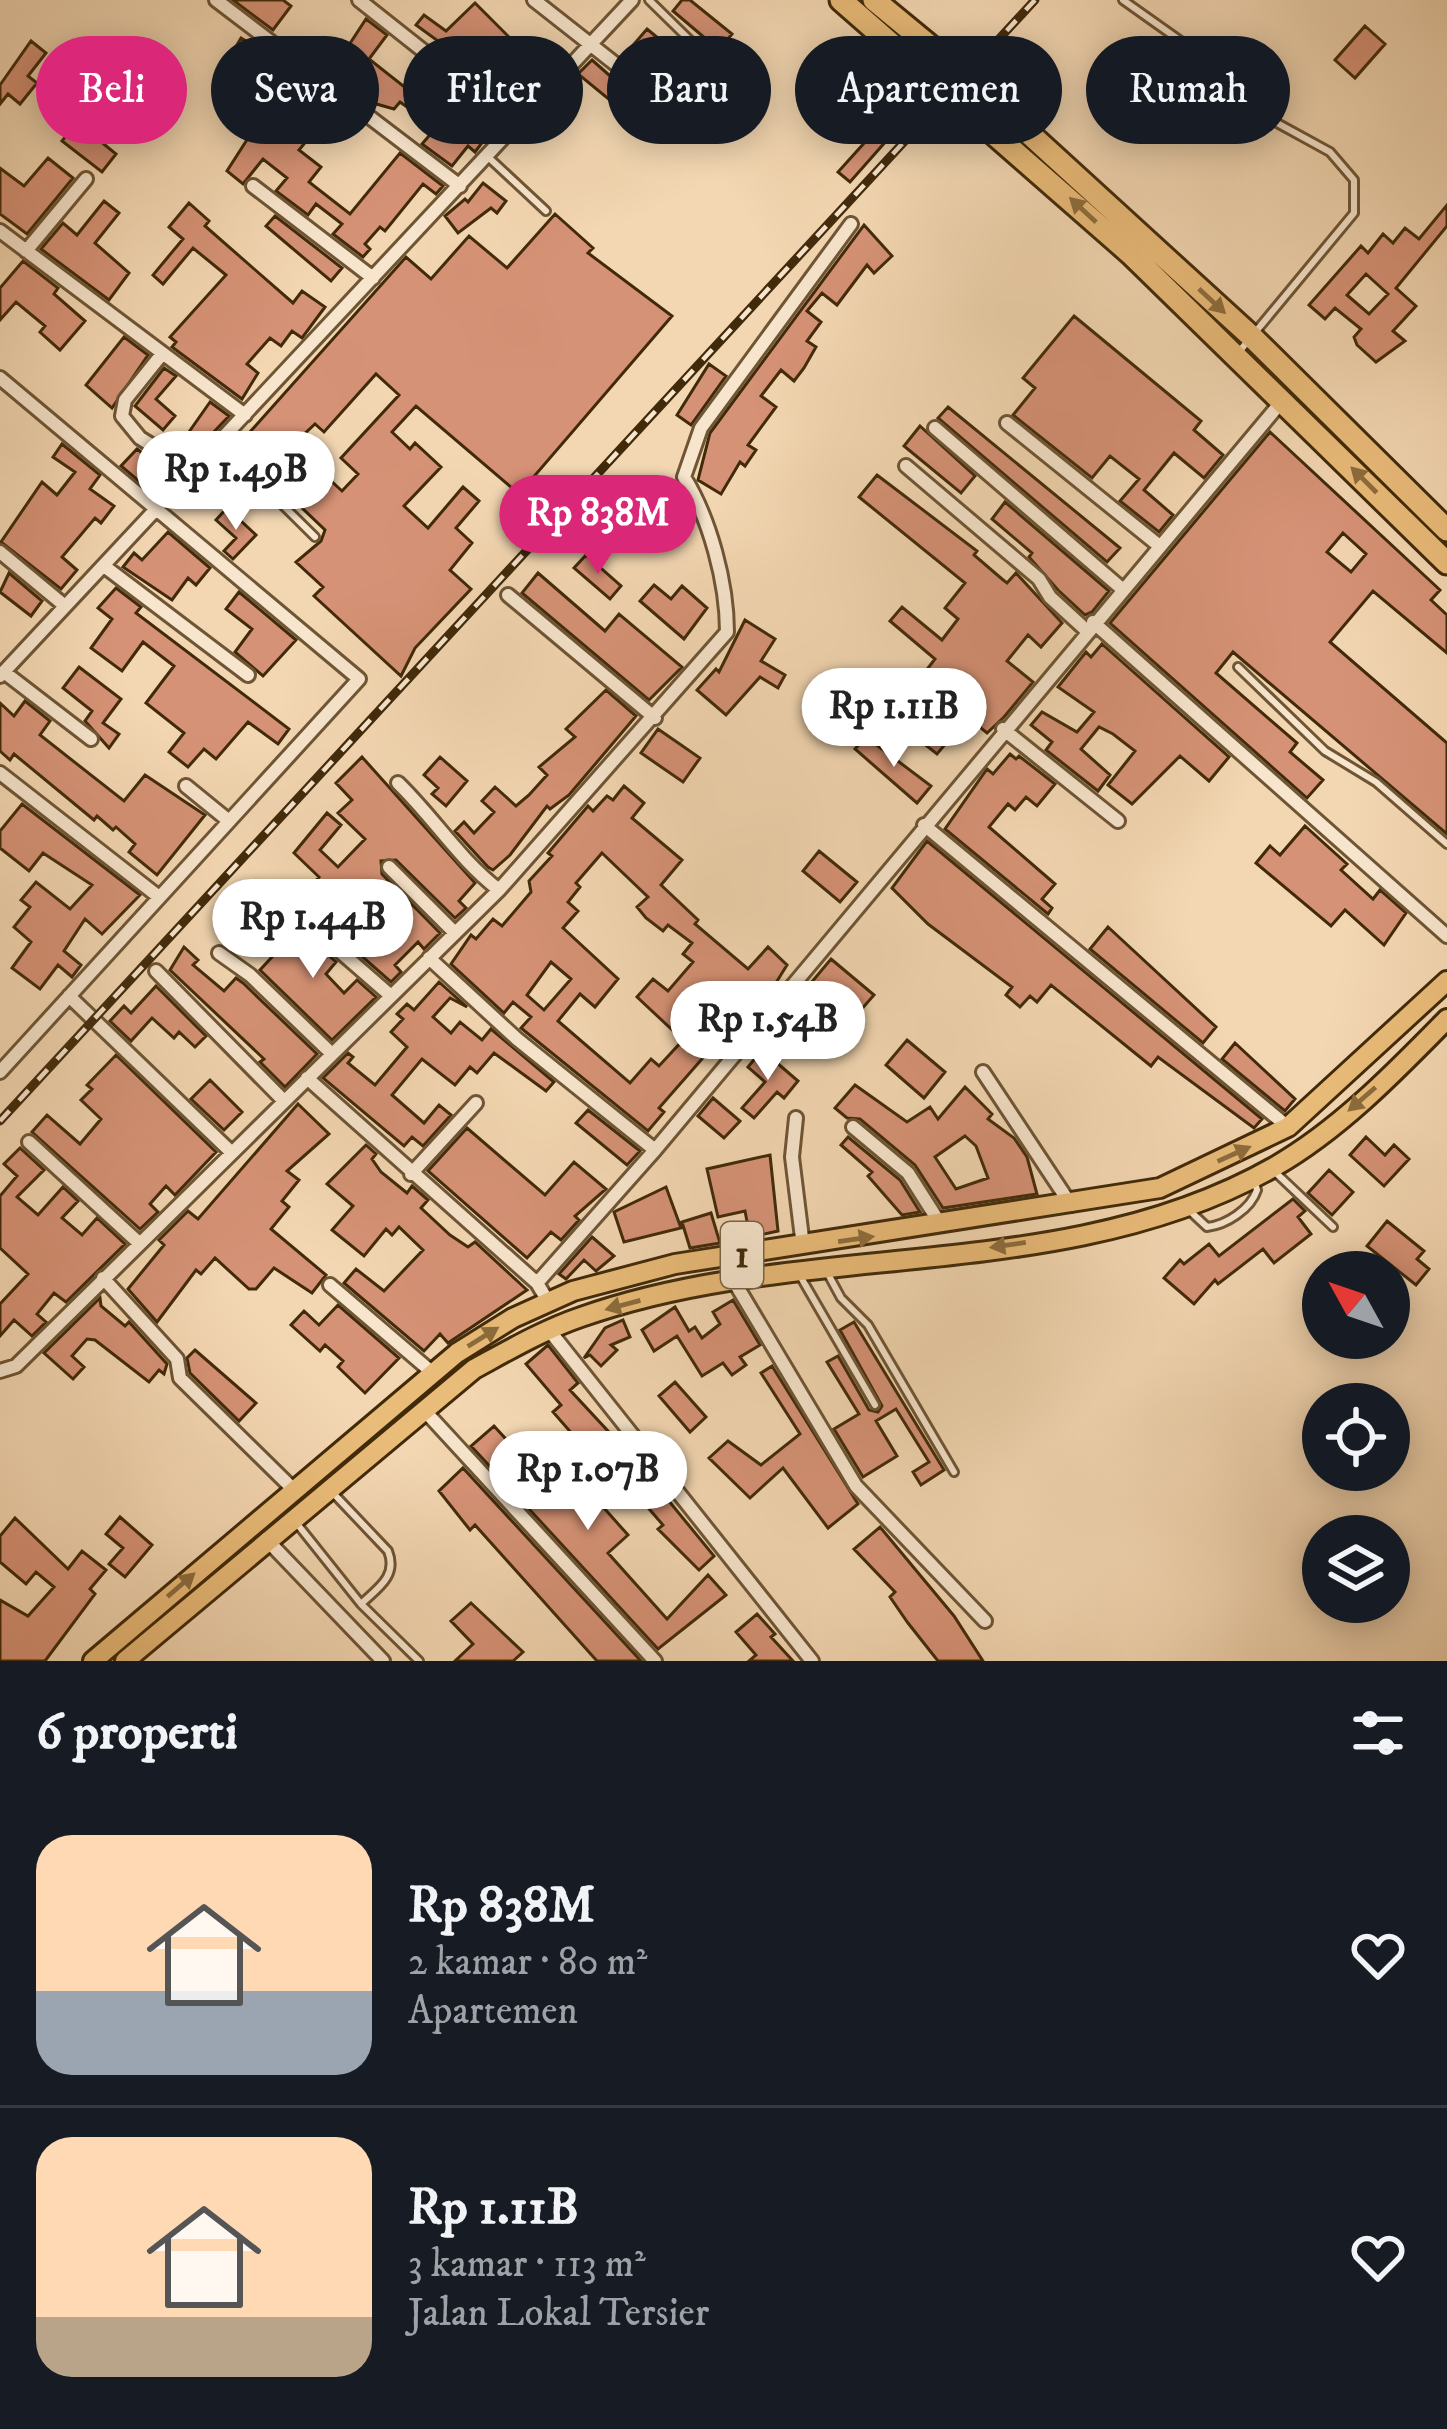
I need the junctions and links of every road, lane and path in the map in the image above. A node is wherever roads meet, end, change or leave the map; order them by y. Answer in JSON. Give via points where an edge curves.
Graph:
{"nodes":[{"id":1,"x":216,"y":0,"type":"edge"},
{"id":2,"x":359,"y":0,"type":"edge"},
{"id":3,"x":534,"y":0,"type":"edge"},
{"id":4,"x":632,"y":0,"type":"edge"},
{"id":5,"x":649,"y":0,"type":"edge"},
{"id":6,"x":842,"y":0,"type":"edge"},
{"id":7,"x":874,"y":0,"type":"edge"},
{"id":8,"x":1123,"y":0,"type":"edge"},
{"id":9,"x":405,"y":36,"type":"edge"},
{"id":10,"x":686,"y":36,"type":"edge"},
{"id":11,"x":591,"y":45,"type":"junction"},
{"id":12,"x":583,"y":54,"type":"edge"},
{"id":13,"x":607,"y":57,"type":"edge"},
{"id":14,"x":499,"y":144,"type":"edge"},
{"id":15,"x":487,"y":156,"type":"junction"},
{"id":16,"x":86,"y":179,"type":"dead end"},
{"id":17,"x":253,"y":186,"type":"dead end"},
{"id":18,"x":460,"y":186,"type":"junction"},
{"id":19,"x":546,"y":211,"type":"dead end"},
{"id":20,"x":851,"y":224,"type":"dead end"},
{"id":21,"x":0,"y":231,"type":"edge"},
{"id":22,"x":26,"y":251,"type":"junction"},
{"id":23,"x":373,"y":278,"type":"junction"},
{"id":24,"x":1252,"y":337,"type":"junction"},
{"id":25,"x":162,"y":354,"type":"junction"},
{"id":26,"x":1235,"y":356,"type":"junction"},
{"id":27,"x":1287,"y":371,"type":"junction"},
{"id":28,"x":0,"y":378,"type":"edge"},
{"id":29,"x":1277,"y":394,"type":"junction"},
{"id":30,"x":245,"y":415,"type":"junction"},
{"id":31,"x":1007,"y":423,"type":"dead end"},
{"id":32,"x":935,"y":428,"type":"dead end"},
{"id":33,"x":219,"y":442,"type":"junction"},
{"id":34,"x":298,"y":449,"type":"dead end"},
{"id":35,"x":906,"y":466,"type":"dead end"},
{"id":36,"x":193,"y":470,"type":"junction"},
{"id":37,"x":262,"y":484,"type":"junction"},
{"id":38,"x":159,"y":507,"type":"junction"},
{"id":39,"x":1447,"y":530,"type":"edge"},
{"id":40,"x":315,"y":537,"type":"dead end"},
{"id":41,"x":1157,"y":544,"type":"junction"},
{"id":42,"x":0,"y":552,"type":"edge"},
{"id":43,"x":1447,"y":562,"type":"edge"},
{"id":44,"x":104,"y":566,"type":"junction"},
{"id":45,"x":1121,"y":588,"type":"junction"},
{"id":46,"x":508,"y":595,"type":"dead end"},
{"id":47,"x":65,"y":606,"type":"junction"},
{"id":48,"x":1090,"y":626,"type":"junction"},
{"id":49,"x":1238,"y":667,"type":"dead end"},
{"id":50,"x":2,"y":674,"type":"edge"},
{"id":51,"x":248,"y":675,"type":"dead end"},
{"id":52,"x":655,"y":718,"type":"junction"},
{"id":53,"x":1004,"y":729,"type":"junction"},
{"id":54,"x":91,"y":739,"type":"dead end"},
{"id":55,"x":0,"y":773,"type":"edge"},
{"id":56,"x":398,"y":783,"type":"dead end"},
{"id":57,"x":186,"y":785,"type":"dead end"},
{"id":58,"x":229,"y":821,"type":"junction"},
{"id":59,"x":1118,"y":821,"type":"dead end"},
{"id":60,"x":923,"y":825,"type":"junction"},
{"id":61,"x":1447,"y":844,"type":"edge"},
{"id":62,"x":388,"y":867,"type":"dead end"},
{"id":63,"x":500,"y":890,"type":"junction"},
{"id":64,"x":159,"y":897,"type":"junction"},
{"id":65,"x":289,"y":907,"type":"dead end"},
{"id":66,"x":455,"y":933,"type":"junction"},
{"id":67,"x":1447,"y":936,"type":"edge"},
{"id":68,"x":219,"y":953,"type":"dead end"},
{"id":69,"x":429,"y":958,"type":"junction"},
{"id":70,"x":156,"y":971,"type":"dead end"},
{"id":71,"x":1447,"y":981,"type":"edge"},
{"id":72,"x":69,"y":996,"type":"junction"},
{"id":73,"x":391,"y":996,"type":"junction"},
{"id":74,"x":1447,"y":1019,"type":"edge"},
{"id":75,"x":332,"y":1054,"type":"junction"},
{"id":76,"x":0,"y":1072,"type":"edge"},
{"id":77,"x":982,"y":1072,"type":"dead end"},
{"id":78,"x":307,"y":1078,"type":"junction"},
{"id":79,"x":284,"y":1101,"type":"junction"},
{"id":80,"x":476,"y":1103,"type":"dead end"},
{"id":81,"x":796,"y":1118,"type":"dead end"},
{"id":82,"x":853,"y":1127,"type":"dead end"},
{"id":83,"x":1288,"y":1127,"type":"junction"},
{"id":84,"x":29,"y":1142,"type":"dead end"},
{"id":85,"x":656,"y":1150,"type":"junction"},
{"id":86,"x":231,"y":1153,"type":"junction"},
{"id":87,"x":1262,"y":1173,"type":"junction"},
{"id":88,"x":411,"y":1174,"type":"junction"},
{"id":89,"x":1072,"y":1204,"type":"junction"},
{"id":90,"x":1185,"y":1204,"type":"junction"},
{"id":91,"x":942,"y":1226,"type":"junction"},
{"id":92,"x":1333,"y":1227,"type":"dead end"},
{"id":93,"x":139,"y":1243,"type":"junction"},
{"id":94,"x":803,"y":1246,"type":"junction"},
{"id":95,"x":827,"y":1270,"type":"junction"},
{"id":96,"x":797,"y":1271,"type":"junction"},
{"id":97,"x":103,"y":1278,"type":"junction"},
{"id":98,"x":537,"y":1282,"type":"junction"},
{"id":99,"x":735,"y":1283,"type":"junction"},
{"id":100,"x":330,"y":1285,"type":"dead end"},
{"id":101,"x":549,"y":1303,"type":"junction"},
{"id":102,"x":549,"y":1330,"type":"junction"},
{"id":103,"x":0,"y":1371,"type":"edge"},
{"id":104,"x":434,"y":1374,"type":"junction"},
{"id":105,"x":875,"y":1405,"type":"dead end"},
{"id":106,"x":424,"y":1410,"type":"junction"},
{"id":107,"x":955,"y":1472,"type":"dead end"},
{"id":108,"x":293,"y":1489,"type":"junction"},
{"id":109,"x":330,"y":1490,"type":"junction"},
{"id":110,"x":292,"y":1518,"type":"junction"},
{"id":111,"x":266,"y":1539,"type":"junction"},
{"id":112,"x":361,"y":1604,"type":"junction"},
{"id":113,"x":985,"y":1621,"type":"dead end"},
{"id":114,"x":93,"y":1661,"type":"edge"},
{"id":115,"x":126,"y":1661,"type":"edge"},
{"id":116,"x":382,"y":1661,"type":"edge"},
{"id":117,"x":419,"y":1661,"type":"edge"},
{"id":118,"x":655,"y":1661,"type":"edge"},
{"id":119,"x":812,"y":1661,"type":"edge"}],
"edges":[{"from":1,"to":18,"type":"street"},
{"from":2,"to":9,"type":"street"},
{"from":3,"to":11,"type":"street"},
{"from":4,"to":11,"type":"street"},
{"from":5,"to":10,"type":"lane"},
{"from":26,"to":6,"type":"highway","one_way":true,"via":[[1023,154]]},
{"from":7,"to":24,"type":"highway","one_way":true},
{"from":8,"to":24,"type":"lane","via":[[1230,76],[1257,112],[1330,152],[1354,180],[1354,213]]},
{"from":11,"to":12,"type":"street"},
{"from":11,"to":13,"type":"street"},
{"from":14,"to":15,"type":"street"},
{"from":15,"to":18,"type":"street"},
{"from":15,"to":19,"type":"lane"},
{"from":16,"to":22,"type":"street"},
{"from":17,"to":23,"type":"street"},
{"from":18,"to":23,"type":"street"},
{"from":20,"to":52,"type":"street","via":[[694,443],[684,477],[716,566],[727,632]]},
{"from":21,"to":22,"type":"street"},
{"from":22,"to":25,"type":"street"},
{"from":23,"to":30,"type":"street"},
{"from":24,"to":26,"type":"lane"},
{"from":24,"to":27,"type":"highway"},
{"from":25,"to":30,"type":"street"},
{"from":25,"to":36,"type":"street","via":[[125,400],[122,416],[140,438]]},
{"from":26,"to":29,"type":"highway"},
{"from":27,"to":29,"type":"highway"},
{"from":27,"to":39,"type":"highway"},
{"from":28,"to":38,"type":"street"},
{"from":29,"to":41,"type":"street"},
{"from":43,"to":29,"type":"highway","one_way":true},
{"from":30,"to":33,"type":"street"},
{"from":31,"to":41,"type":"street"},
{"from":32,"to":45,"type":"street"},
{"from":33,"to":36,"type":"street"},
{"from":33,"to":37,"type":"lane"},
{"from":34,"to":37,"type":"lane"},
{"from":35,"to":48,"type":"street"},
{"from":36,"to":38,"type":"street"},
{"from":37,"to":40,"type":"lane"},
{"from":38,"to":44,"type":"street"},
{"from":38,"to":58,"type":"street","via":[[359,679]]},
{"from":41,"to":45,"type":"street"},
{"from":42,"to":47,"type":"street"},
{"from":44,"to":47,"type":"street"},
{"from":44,"to":51,"type":"street"},
{"from":45,"to":48,"type":"street"},
{"from":46,"to":52,"type":"street"},
{"from":47,"to":50,"type":"street"},
{"from":48,"to":53,"type":"street"},
{"from":48,"to":67,"type":"street"},
{"from":49,"to":61,"type":"lane","via":[[1325,751],[1376,782]]},
{"from":50,"to":54,"type":"street"},
{"from":52,"to":63,"type":"street"},
{"from":53,"to":59,"type":"street"},
{"from":53,"to":60,"type":"street"},
{"from":55,"to":64,"type":"street"},
{"from":56,"to":63,"type":"street","via":[[447,844]]},
{"from":57,"to":58,"type":"street"},
{"from":58,"to":64,"type":"street"},
{"from":60,"to":83,"type":"street"},
{"from":60,"to":85,"type":"street"},
{"from":62,"to":66,"type":"street"},
{"from":63,"to":66,"type":"street"},
{"from":64,"to":72,"type":"street"},
{"from":65,"to":73,"type":"street"},
{"from":66,"to":69,"type":"street"},
{"from":68,"to":75,"type":"street"},
{"from":69,"to":73,"type":"street"},
{"from":69,"to":85,"type":"street"},
{"from":70,"to":79,"type":"street"},
{"from":71,"to":83,"type":"main road","number":"1"},
{"from":72,"to":76,"type":"street"},
{"from":72,"to":86,"type":"street"},
{"from":73,"to":75,"type":"street"},
{"from":74,"to":87,"type":"main road","number":"1","one_way":true,"via":[[1312,1142]]},
{"from":75,"to":78,"type":"street"},
{"from":77,"to":89,"type":"street"},
{"from":78,"to":79,"type":"street"},
{"from":78,"to":88,"type":"street"},
{"from":79,"to":86,"type":"street"},
{"from":80,"to":88,"type":"street"},
{"from":81,"to":94,"type":"street","via":[[792,1157]]},
{"from":82,"to":91,"type":"street","via":[[908,1173]]},
{"from":89,"to":83,"type":"main road","number":"1","one_way":true,"via":[[1160,1187]]},
{"from":84,"to":93,"type":"street"},
{"from":85,"to":98,"type":"street"},
{"from":86,"to":93,"type":"street"},
{"from":87,"to":90,"type":"main road","number":"1"},
{"from":87,"to":90,"type":"lane","via":[[1254,1201],[1216,1226],[1198,1222]]},
{"from":87,"to":92,"type":"lane"},
{"from":88,"to":98,"type":"street"},
{"from":89,"to":91,"type":"main road","number":"1"},
{"from":90,"to":95,"type":"main road","number":"1","one_way":true,"via":[[1069,1237]]},
{"from":94,"to":91,"type":"main road","number":"1","one_way":true},
{"from":93,"to":97,"type":"street"},
{"from":94,"to":101,"type":"main road","number":"1","via":[[675,1264]]},
{"from":95,"to":96,"type":"main road","number":"1"},
{"from":95,"to":107,"type":"lane"},
{"from":96,"to":99,"type":"main road","number":"1"},
{"from":96,"to":105,"type":"lane"},
{"from":97,"to":103,"type":"street","via":[[16,1366]]},
{"from":97,"to":108,"type":"street","via":[[177,1359],[180,1378]]},
{"from":98,"to":101,"type":"street"},
{"from":99,"to":102,"type":"main road","number":"1","one_way":true,"via":[[671,1292]]},
{"from":99,"to":113,"type":"street","via":[[856,1486]]},
{"from":100,"to":104,"type":"street"},
{"from":104,"to":101,"type":"main road","number":"1","one_way":true},
{"from":102,"to":106,"type":"main road","number":"1","via":[[474,1369]]},
{"from":102,"to":119,"type":"street"},
{"from":104,"to":108,"type":"main road","number":"1"},
{"from":106,"to":109,"type":"main road","number":"1"},
{"from":106,"to":118,"type":"street"},
{"from":114,"to":108,"type":"main road","number":"1","one_way":true},
{"from":109,"to":110,"type":"main road","number":"1"},
{"from":109,"to":112,"type":"lane","via":[[391,1557],[388,1578]]},
{"from":110,"to":111,"type":"main road","number":"1"},
{"from":110,"to":112,"type":"lane"},
{"from":111,"to":115,"type":"main road","number":"1"},
{"from":111,"to":116,"type":"street"},
{"from":112,"to":117,"type":"lane"}]}
